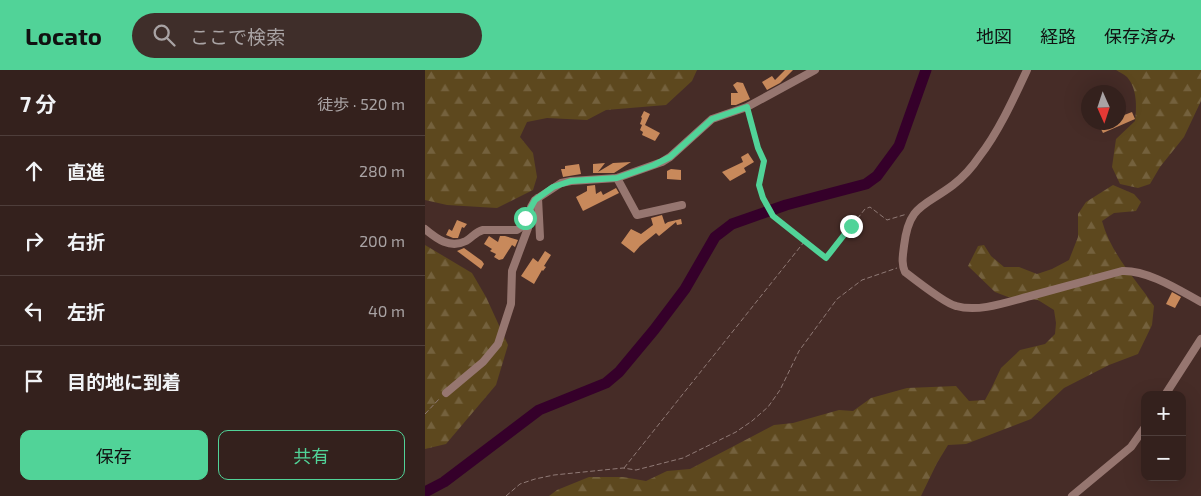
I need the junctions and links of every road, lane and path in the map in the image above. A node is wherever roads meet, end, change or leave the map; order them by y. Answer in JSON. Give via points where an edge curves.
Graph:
{"nodes":[{"id":1,"x":815,"y":70,"type":"edge"},
{"id":2,"x":1027,"y":70,"type":"edge"},
{"id":3,"x":747,"y":107,"type":"junction"},
{"id":4,"x":617,"y":178,"type":"junction"},
{"id":5,"x":538,"y":198,"type":"junction"},
{"id":6,"x":682,"y":204,"type":"dead end"},
{"id":7,"x":915,"y":211,"type":"junction"},
{"id":8,"x":529,"y":213,"type":"junction"},
{"id":9,"x":425,"y":229,"type":"edge"},
{"id":10,"x":540,"y":237,"type":"dead end"},
{"id":11,"x":804,"y":242,"type":"junction"},
{"id":12,"x":902,"y":266,"type":"junction"},
{"id":13,"x":1201,"y":302,"type":"edge"},
{"id":14,"x":1201,"y":340,"type":"edge"},
{"id":15,"x":1168,"y":391,"type":"edge"},
{"id":16,"x":446,"y":393,"type":"joint"},
{"id":17,"x":425,"y":414,"type":"edge"},
{"id":18,"x":1141,"y":433,"type":"edge"},
{"id":19,"x":623,"y":468,"type":"junction"},
{"id":20,"x":505,"y":496,"type":"edge"},
{"id":21,"x":1072,"y":496,"type":"edge"}],
"edges":[{"from":1,"to":3,"type":"street"},
{"from":2,"to":7,"type":"street","via":[[980,157],[955,184]]},
{"from":3,"to":4,"type":"street","via":[[712,119],[662,162]]},
{"from":3,"to":11,"type":"path","via":[[764,161],[759,185],[761,194],[773,216]]},
{"from":4,"to":5,"type":"street","via":[[571,181],[553,187]]},
{"from":4,"to":6,"type":"street","via":[[637,215]]},
{"from":5,"to":8,"type":"street","via":[[532,203]]},
{"from":5,"to":10,"type":"street"},
{"from":7,"to":11,"type":"path","via":[[887,220],[870,207],[826,258]]},
{"from":7,"to":12,"type":"street","via":[[907,225]]},
{"from":8,"to":9,"type":"street","via":[[517,230],[478,231],[463,242],[444,243]]},
{"from":8,"to":16,"type":"street","via":[[511,278],[511,304],[498,344],[483,362]]},
{"from":11,"to":19,"type":"path"},
{"from":12,"to":13,"type":"street","via":[[944,300],[964,308],[1003,303],[1132,270]]},
{"from":12,"to":19,"type":"path","via":[[863,280],[837,299],[799,351],[780,390],[752,421],[683,458],[636,470]]},
{"from":14,"to":15,"type":"street"},
{"from":16,"to":17,"type":"path"},
{"from":18,"to":21,"type":"street","via":[[1131,447]]},
{"from":19,"to":20,"type":"path","via":[[535,479],[520,484]]}]}
